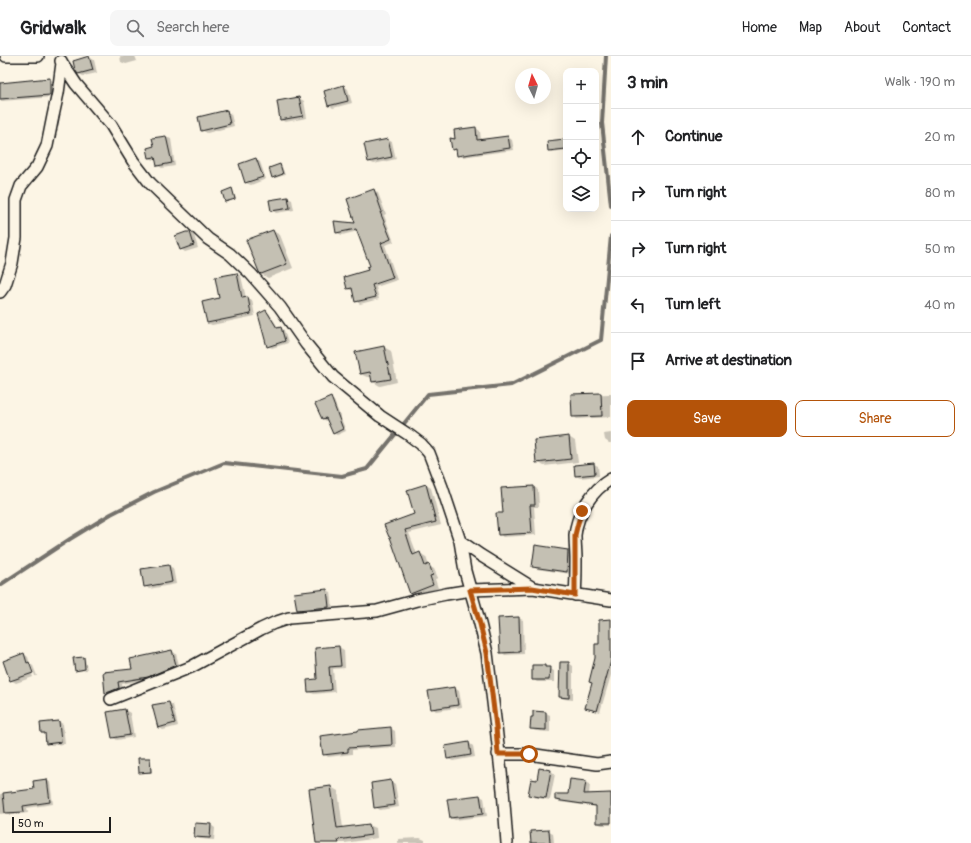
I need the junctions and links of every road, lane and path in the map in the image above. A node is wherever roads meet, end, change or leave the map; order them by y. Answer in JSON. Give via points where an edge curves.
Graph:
{"nodes":[{"id":1,"x":6,"y":56,"type":"edge"},
{"id":2,"x":38,"y":56,"type":"edge"},
{"id":3,"x":61,"y":60,"type":"edge"},
{"id":4,"x":0,"y":292,"type":"edge"},
{"id":5,"x":611,"y":479,"type":"edge"},
{"id":6,"x":460,"y":541,"type":"junction"},
{"id":7,"x":532,"y":588,"type":"junction"},
{"id":8,"x":470,"y":590,"type":"junction"},
{"id":9,"x":575,"y":595,"type":"junction"},
{"id":10,"x":611,"y":600,"type":"edge"},
{"id":11,"x":111,"y":699,"type":"dead end"},
{"id":12,"x":498,"y":754,"type":"junction"},
{"id":13,"x":611,"y":762,"type":"edge"},
{"id":14,"x":507,"y":843,"type":"edge"}],
"edges":[{"from":1,"to":2,"type":"street"},
{"from":3,"to":4,"type":"street","via":[[58,93],[47,146],[37,167],[21,186],[16,200],[16,238],[12,263]]},
{"from":3,"to":6,"type":"street","via":[[76,84],[111,124],[133,161],[150,183],[208,239],[230,254],[250,274],[280,307],[333,377],[380,416],[421,444],[429,453]]},
{"from":5,"to":9,"type":"street","via":[[591,498],[578,523],[575,535]]},
{"from":6,"to":7,"type":"street"},
{"from":6,"to":8,"type":"street"},
{"from":7,"to":8,"type":"street"},
{"from":7,"to":9,"type":"street"},
{"from":8,"to":11,"type":"street","via":[[416,600],[377,611],[288,618],[191,667]]},
{"from":8,"to":12,"type":"street","via":[[487,653]]},
{"from":9,"to":10,"type":"street"},
{"from":12,"to":13,"type":"street","via":[[529,754],[597,764]]},
{"from":12,"to":14,"type":"street"}]}
